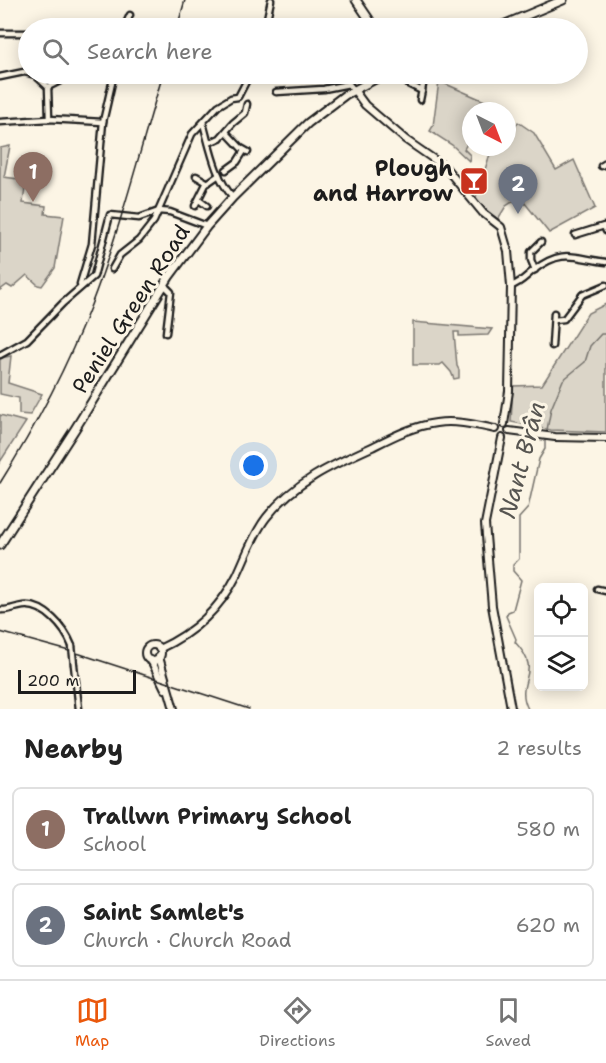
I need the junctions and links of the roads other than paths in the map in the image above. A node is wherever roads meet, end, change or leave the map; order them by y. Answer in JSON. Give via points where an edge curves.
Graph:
{"nodes":[{"id":1,"x":271,"y":0,"type":"edge"},
{"id":2,"x":356,"y":0,"type":"edge"},
{"id":3,"x":563,"y":0,"type":"edge"},
{"id":4,"x":130,"y":15,"type":"dead end"},
{"id":5,"x":129,"y":18,"type":"edge"},
{"id":6,"x":267,"y":18,"type":"edge"},
{"id":7,"x":368,"y":18,"type":"edge"},
{"id":8,"x":520,"y":18,"type":"edge"},
{"id":9,"x":0,"y":33,"type":"edge"},
{"id":10,"x":18,"y":33,"type":"edge"},
{"id":11,"x":18,"y":73,"type":"edge"},
{"id":12,"x":0,"y":77,"type":"edge"},
{"id":13,"x":45,"y":84,"type":"edge"},
{"id":14,"x":54,"y":84,"type":"edge"},
{"id":15,"x":112,"y":84,"type":"edge"},
{"id":16,"x":245,"y":84,"type":"edge"},
{"id":17,"x":364,"y":84,"type":"edge"},
{"id":18,"x":408,"y":84,"type":"edge"},
{"id":19,"x":423,"y":85,"type":"dead end"},
{"id":20,"x":48,"y":87,"type":"junction"},
{"id":21,"x":354,"y":90,"type":"junction"},
{"id":22,"x":422,"y":91,"type":"junction"},
{"id":23,"x":276,"y":92,"type":"dead end"},
{"id":24,"x":420,"y":100,"type":"dead end"},
{"id":25,"x":247,"y":104,"type":"dead end"},
{"id":26,"x":244,"y":114,"type":"junction"},
{"id":27,"x":49,"y":119,"type":"junction"},
{"id":28,"x":248,"y":120,"type":"dead end"},
{"id":29,"x":0,"y":122,"type":"edge"},
{"id":30,"x":103,"y":122,"type":"junction"},
{"id":31,"x":203,"y":123,"type":"junction"},
{"id":32,"x":226,"y":132,"type":"junction"},
{"id":33,"x":209,"y":143,"type":"junction"},
{"id":34,"x":233,"y":165,"type":"junction"},
{"id":35,"x":226,"y":170,"type":"dead end"},
{"id":36,"x":238,"y":171,"type":"dead end"},
{"id":37,"x":219,"y":175,"type":"junction"},
{"id":38,"x":196,"y":176,"type":"dead end"},
{"id":39,"x":208,"y":183,"type":"junction"},
{"id":40,"x":233,"y":197,"type":"junction"},
{"id":41,"x":199,"y":200,"type":"junction"},
{"id":42,"x":195,"y":206,"type":"dead end"},
{"id":43,"x":207,"y":206,"type":"dead end"},
{"id":44,"x":159,"y":212,"type":"junction"},
{"id":45,"x":207,"y":226,"type":"junction"},
{"id":46,"x":606,"y":231,"type":"edge"},
{"id":47,"x":579,"y":236,"type":"dead end"},
{"id":48,"x":541,"y":242,"type":"dead end"},
{"id":49,"x":92,"y":244,"type":"junction"},
{"id":50,"x":101,"y":245,"type":"junction"},
{"id":51,"x":606,"y":262,"type":"edge"},
{"id":52,"x":112,"y":269,"type":"dead end"},
{"id":53,"x":535,"y":270,"type":"junction"},
{"id":54,"x":164,"y":285,"type":"junction"},
{"id":55,"x":606,"y":285,"type":"edge"},
{"id":56,"x":511,"y":286,"type":"junction"},
{"id":57,"x":81,"y":287,"type":"junction"},
{"id":58,"x":554,"y":313,"type":"dead end"},
{"id":59,"x":554,"y":320,"type":"junction"},
{"id":60,"x":166,"y":333,"type":"dead end"},
{"id":61,"x":552,"y":346,"type":"dead end"},
{"id":62,"x":0,"y":355,"type":"edge"},
{"id":63,"x":504,"y":424,"type":"junction"},
{"id":64,"x":495,"y":429,"type":"junction"},
{"id":65,"x":509,"y":431,"type":"junction"},
{"id":66,"x":502,"y":438,"type":"junction"},
{"id":67,"x":606,"y":438,"type":"edge"},
{"id":68,"x":0,"y":545,"type":"edge"},
{"id":69,"x":597,"y":589,"type":"dead end"},
{"id":70,"x":606,"y":591,"type":"edge"},
{"id":71,"x":0,"y":610,"type":"edge"},
{"id":72,"x":159,"y":649,"type":"junction"},
{"id":73,"x":159,"y":657,"type":"junction"},
{"id":74,"x":151,"y":660,"type":"junction"},
{"id":75,"x":79,"y":709,"type":"edge"},
{"id":76,"x":173,"y":709,"type":"edge"},
{"id":77,"x":512,"y":709,"type":"edge"}],
"edges":[{"from":1,"to":6,"type":"street"},
{"from":2,"to":7,"type":"main road"},
{"from":3,"to":8,"type":"main road"},
{"from":4,"to":5,"type":"street"},
{"from":9,"to":10,"type":"street"},
{"from":11,"to":12,"type":"street"},
{"from":13,"to":20,"type":"street"},
{"from":14,"to":20,"type":"street"},
{"from":15,"to":30,"type":"street"},
{"from":16,"to":31,"type":"street","via":[[238,97],[218,106]]},
{"from":17,"to":21,"type":"main road","name":"Peniel Green Road"},
{"from":18,"to":22,"type":"street"},
{"from":19,"to":22,"type":"street"},
{"from":20,"to":27,"type":"street"},
{"from":21,"to":23,"type":"street","via":[[349,84]]},
{"from":21,"to":40,"type":"main road","name":"Peniel Green Road","via":[[308,123]]},
{"from":21,"to":56,"type":"main road","via":[[365,105],[406,140],[445,167],[483,213],[501,227]]},
{"from":22,"to":24,"type":"street"},
{"from":25,"to":26,"type":"street"},
{"from":26,"to":28,"type":"street"},
{"from":26,"to":32,"type":"street"},
{"from":27,"to":29,"type":"street"},
{"from":27,"to":30,"type":"street"},
{"from":30,"to":49,"type":"street"},
{"from":31,"to":33,"type":"street"},
{"from":31,"to":44,"type":"street","via":[[187,143]]},
{"from":32,"to":33,"type":"street"},
{"from":32,"to":34,"type":"street","via":[[246,151]]},
{"from":33,"to":37,"type":"street"},
{"from":34,"to":35,"type":"street"},
{"from":34,"to":36,"type":"street"},
{"from":37,"to":39,"type":"street"},
{"from":37,"to":40,"type":"street"},
{"from":38,"to":39,"type":"street"},
{"from":39,"to":41,"type":"street"},
{"from":40,"to":45,"type":"main road","name":"Peniel Green Road"},
{"from":41,"to":42,"type":"street"},
{"from":41,"to":43,"type":"street"},
{"from":44,"to":45,"type":"street","via":[[170,212]]},
{"from":44,"to":50,"type":"street","via":[[139,218],[111,214]]},
{"from":44,"to":52,"type":"street"},
{"from":45,"to":54,"type":"main road","name":"Peniel Green Road"},
{"from":46,"to":47,"type":"street","via":[[604,226]]},
{"from":48,"to":53,"type":"street","via":[[531,252]]},
{"from":49,"to":50,"type":"street"},
{"from":49,"to":57,"type":"street"},
{"from":50,"to":57,"type":"street","via":[[94,276]]},
{"from":51,"to":53,"type":"street","via":[[567,255]]},
{"from":53,"to":56,"type":"street"},
{"from":54,"to":60,"type":"street","via":[[171,292]]},
{"from":54,"to":68,"type":"main road","name":"Peniel Green Road"},
{"from":55,"to":59,"type":"street","via":[[582,295],[566,316]]},
{"from":56,"to":63,"type":"main road","via":[[510,391]]},
{"from":57,"to":62,"type":"street","via":[[27,340]]},
{"from":58,"to":59,"type":"street"},
{"from":59,"to":61,"type":"street"},
{"from":63,"to":64,"type":"main road"},
{"from":63,"to":65,"type":"main road"},
{"from":64,"to":66,"type":"main road"},
{"from":64,"to":72,"type":"main road","via":[[454,422],[415,427],[309,478],[266,518],[222,600],[202,624]]},
{"from":65,"to":66,"type":"main road"},
{"from":65,"to":67,"type":"main road"},
{"from":66,"to":77,"type":"main road","via":[[485,524],[492,606]]},
{"from":69,"to":70,"type":"street"},
{"from":71,"to":75,"type":"street","bridge":true,"via":[[25,606],[41,610],[59,626],[72,646]]},
{"from":72,"to":73,"type":"main road"},
{"from":72,"to":74,"type":"main road","via":[[153,645],[147,648],[145,655]]},
{"from":73,"to":74,"type":"main road"},
{"from":73,"to":76,"type":"main road"},
{"from":74,"to":76,"type":"main road"}]}
